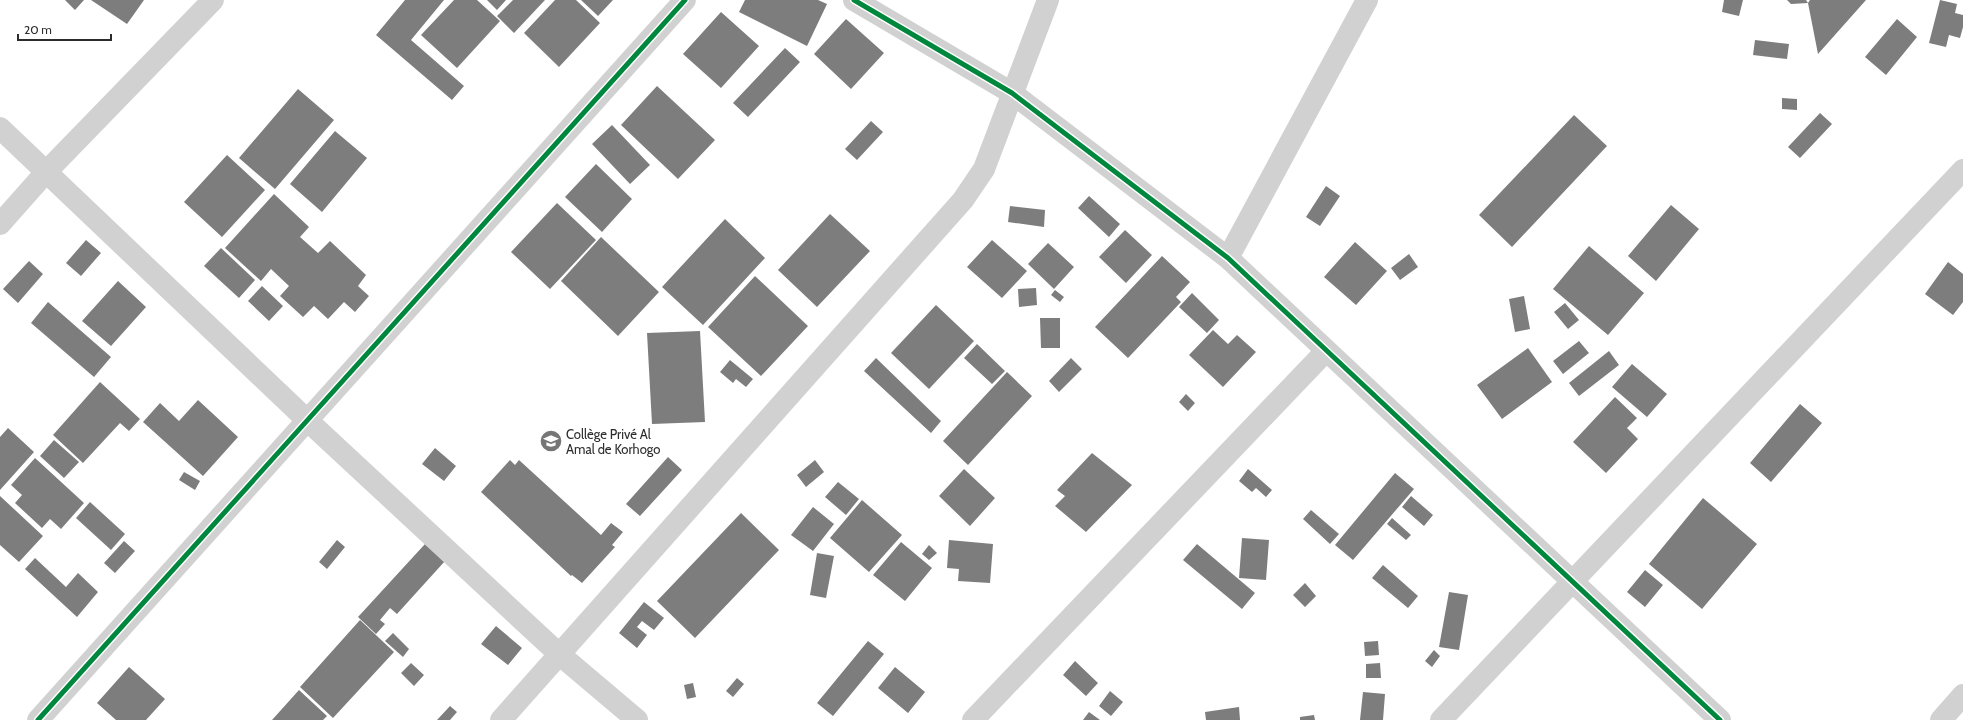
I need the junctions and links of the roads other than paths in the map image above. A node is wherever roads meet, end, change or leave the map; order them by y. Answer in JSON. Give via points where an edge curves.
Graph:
{"nodes":[{"id":1,"x":213,"y":0,"type":"edge"},
{"id":2,"x":685,"y":0,"type":"edge"},
{"id":3,"x":854,"y":0,"type":"edge"},
{"id":4,"x":1048,"y":0,"type":"edge"},
{"id":5,"x":1367,"y":0,"type":"edge"},
{"id":6,"x":1012,"y":93,"type":"junction"},
{"id":7,"x":0,"y":128,"type":"edge"},
{"id":8,"x":1963,"y":170,"type":"edge"},
{"id":9,"x":47,"y":172,"type":"junction"},
{"id":10,"x":0,"y":224,"type":"edge"},
{"id":11,"x":1228,"y":258,"type":"junction"},
{"id":12,"x":1326,"y":351,"type":"junction"},
{"id":13,"x":308,"y":421,"type":"junction"},
{"id":14,"x":1572,"y":582,"type":"junction"},
{"id":15,"x":559,"y":654,"type":"junction"},
{"id":16,"x":1963,"y":695,"type":"edge"},
{"id":17,"x":38,"y":720,"type":"edge"},
{"id":18,"x":501,"y":720,"type":"edge"},
{"id":19,"x":636,"y":720,"type":"edge"},
{"id":20,"x":973,"y":720,"type":"edge"},
{"id":21,"x":1441,"y":720,"type":"edge"},
{"id":22,"x":1720,"y":720,"type":"edge"},
{"id":23,"x":1941,"y":720,"type":"edge"}],
"edges":[{"from":1,"to":9,"type":"street"},
{"from":2,"to":13,"type":"street"},
{"from":3,"to":6,"type":"street"},
{"from":4,"to":6,"type":"street"},
{"from":5,"to":11,"type":"street"},
{"from":6,"to":11,"type":"street"},
{"from":6,"to":15,"type":"street","via":[[984,169],[963,200]]},
{"from":7,"to":9,"type":"street"},
{"from":8,"to":14,"type":"street"},
{"from":9,"to":10,"type":"street"},
{"from":9,"to":13,"type":"street"},
{"from":11,"to":12,"type":"street"},
{"from":12,"to":14,"type":"street"},
{"from":12,"to":20,"type":"street"},
{"from":13,"to":15,"type":"street"},
{"from":13,"to":17,"type":"street"},
{"from":14,"to":21,"type":"street"},
{"from":14,"to":22,"type":"street"},
{"from":15,"to":18,"type":"street"},
{"from":15,"to":19,"type":"street"},
{"from":16,"to":23,"type":"street"}]}
